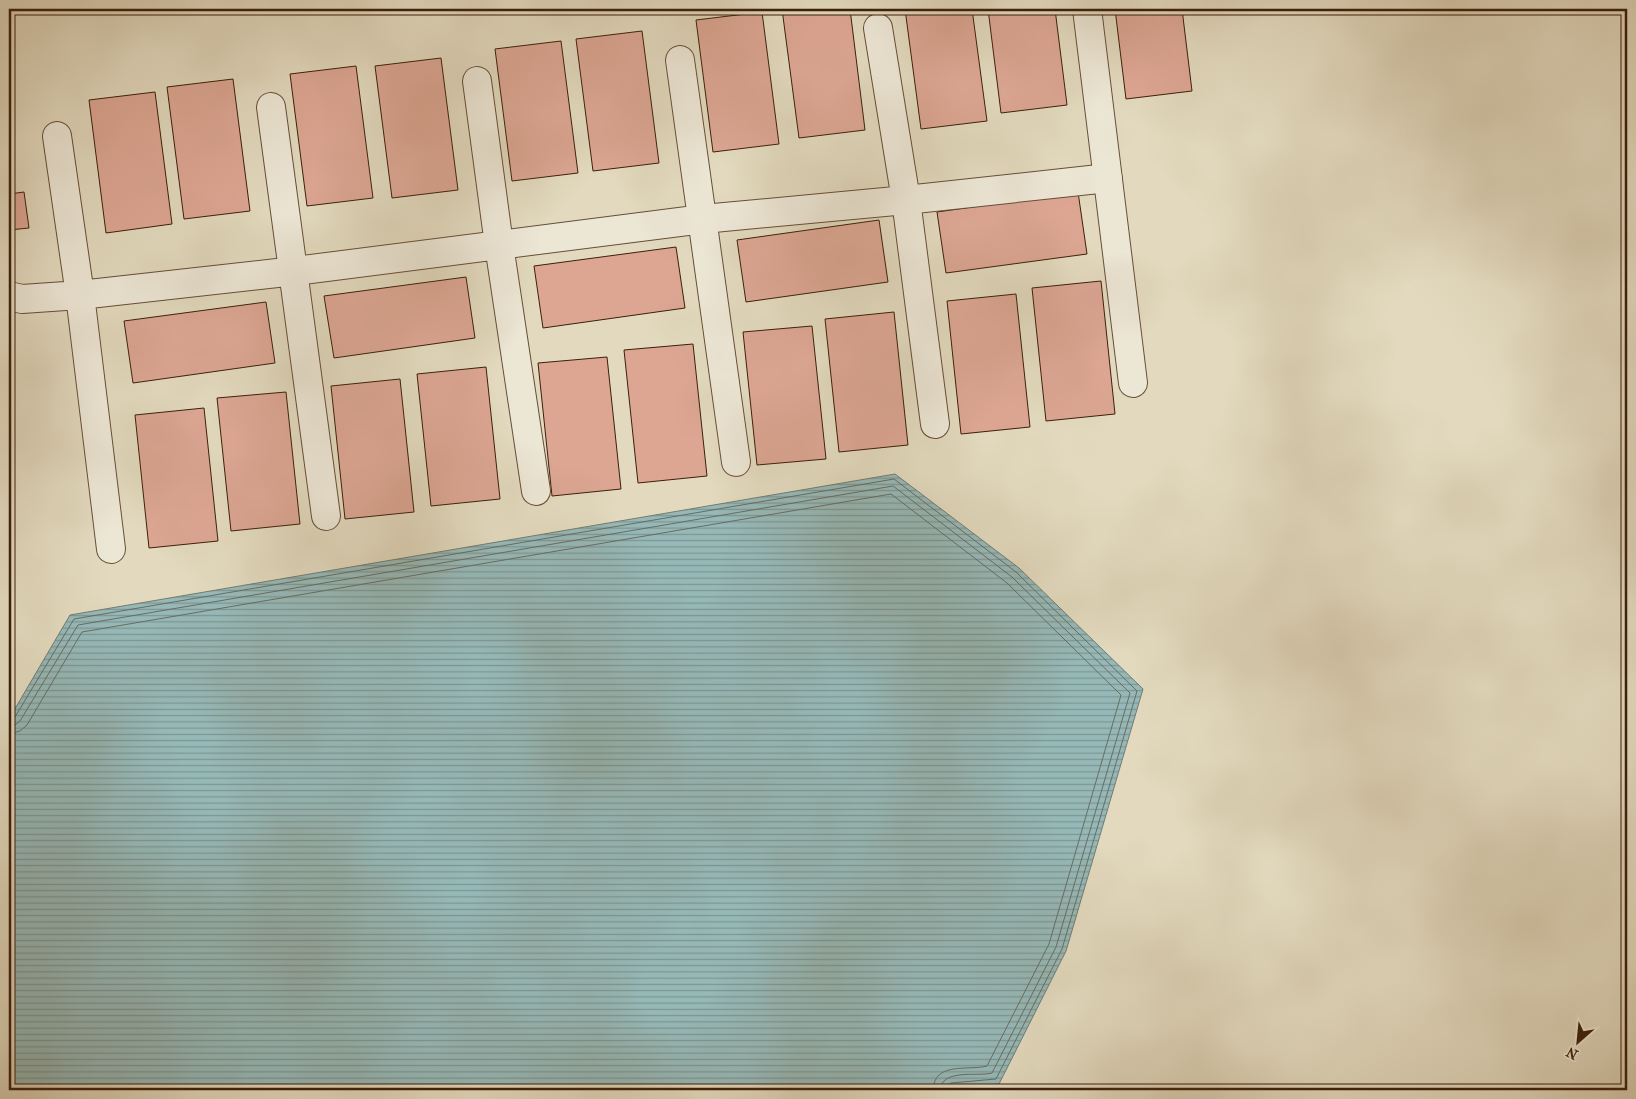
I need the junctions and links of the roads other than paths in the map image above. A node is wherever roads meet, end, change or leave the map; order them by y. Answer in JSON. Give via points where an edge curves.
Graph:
{"nodes":[{"id":1,"x":1087,"y":9,"type":"edge"},
{"id":2,"x":878,"y":28,"type":"dead end"},
{"id":3,"x":680,"y":60,"type":"dead end"},
{"id":4,"x":477,"y":81,"type":"dead end"},
{"id":5,"x":272,"y":107,"type":"dead end"},
{"id":6,"x":57,"y":136,"type":"dead end"},
{"id":7,"x":1108,"y":178,"type":"junction"},
{"id":8,"x":906,"y":200,"type":"junction"},
{"id":9,"x":703,"y":219,"type":"junction"},
{"id":10,"x":498,"y":245,"type":"junction"},
{"id":11,"x":295,"y":271,"type":"junction"},
{"id":12,"x":80,"y":295,"type":"junction"},
{"id":13,"x":13,"y":300,"type":"edge"},
{"id":14,"x":1133,"y":383,"type":"dead end"},
{"id":15,"x":934,"y":424,"type":"dead end"},
{"id":16,"x":736,"y":462,"type":"dead end"},
{"id":17,"x":536,"y":491,"type":"dead end"},
{"id":18,"x":326,"y":516,"type":"dead end"},
{"id":19,"x":111,"y":549,"type":"dead end"}],
"edges":[{"from":1,"to":7,"type":"street"},
{"from":2,"to":8,"type":"street"},
{"from":3,"to":9,"type":"street"},
{"from":4,"to":10,"type":"street"},
{"from":5,"to":11,"type":"street"},
{"from":6,"to":12,"type":"street"},
{"from":7,"to":8,"type":"street"},
{"from":7,"to":14,"type":"street"},
{"from":8,"to":9,"type":"street"},
{"from":8,"to":15,"type":"street"},
{"from":9,"to":10,"type":"street"},
{"from":9,"to":16,"type":"street"},
{"from":10,"to":11,"type":"street"},
{"from":10,"to":17,"type":"street"},
{"from":11,"to":12,"type":"street"},
{"from":11,"to":18,"type":"street"},
{"from":12,"to":13,"type":"street"},
{"from":12,"to":19,"type":"street"}]}
